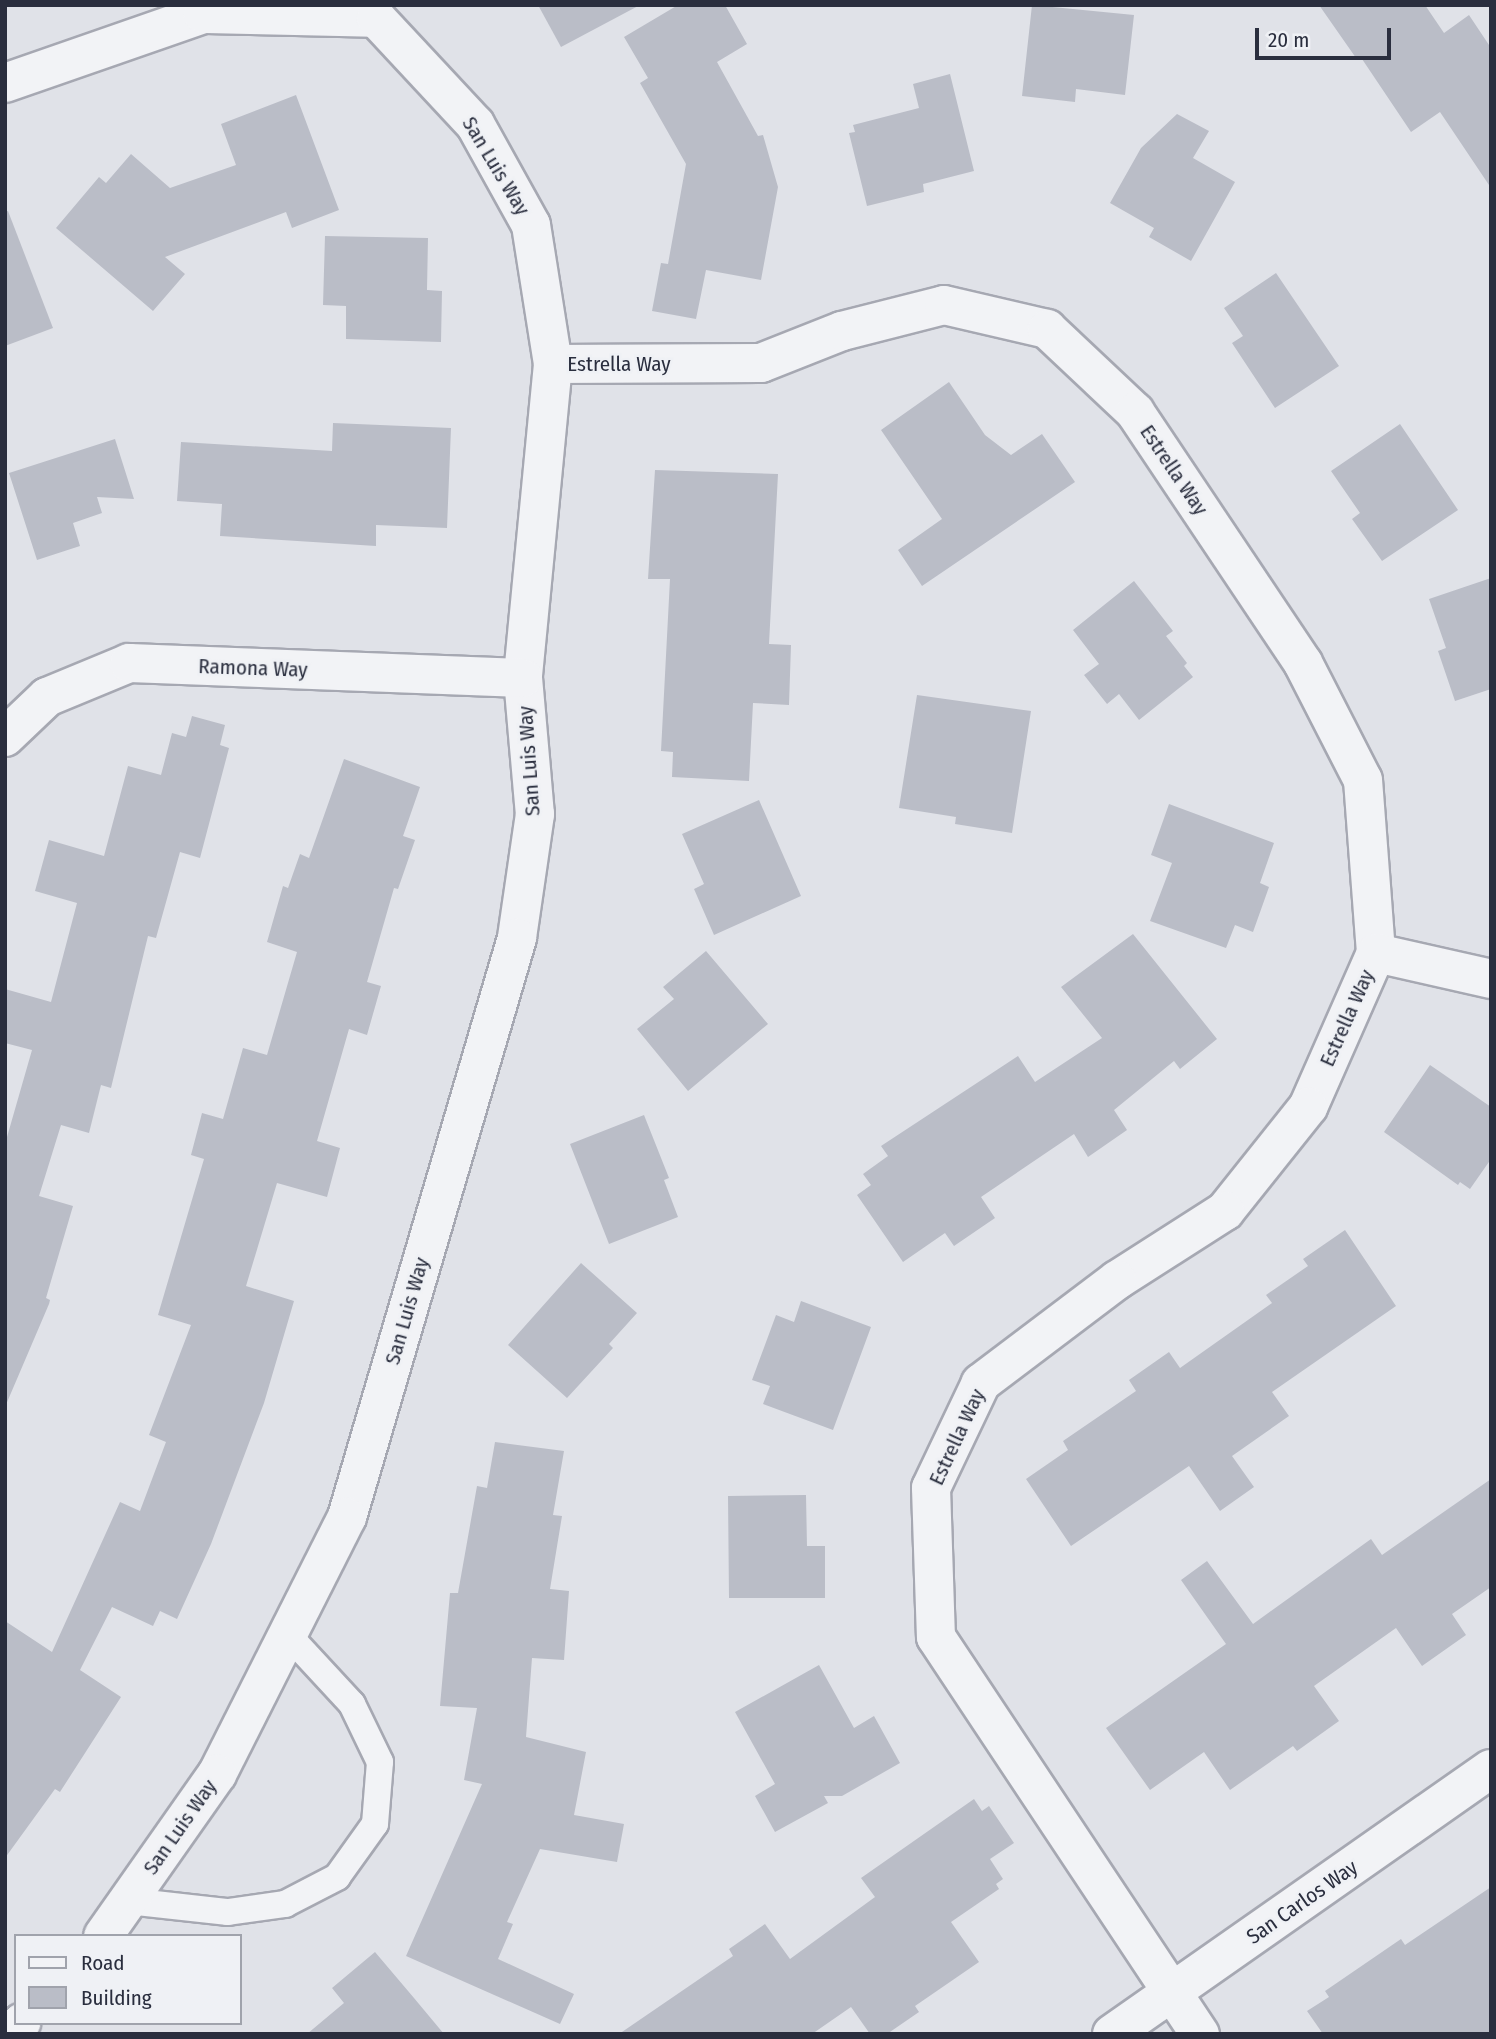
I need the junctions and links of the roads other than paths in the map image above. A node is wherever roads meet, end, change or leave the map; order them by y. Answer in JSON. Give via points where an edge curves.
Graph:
{"nodes":[{"id":1,"x":379,"y":12,"type":"edge"},
{"id":2,"x":5,"y":83,"type":"edge"},
{"id":3,"x":553,"y":364,"type":"junction"},
{"id":4,"x":523,"y":678,"type":"junction"},
{"id":5,"x":5,"y":737,"type":"edge"},
{"id":6,"x":1376,"y":954,"type":"junction"},
{"id":7,"x":1491,"y":979,"type":"edge"},
{"id":8,"x":288,"y":1635,"type":"junction"},
{"id":9,"x":1491,"y":1769,"type":"edge"},
{"id":10,"x":128,"y":1901,"type":"junction"},
{"id":11,"x":104,"y":1934,"type":"edge"},
{"id":12,"x":1172,"y":1993,"type":"junction"},
{"id":13,"x":1112,"y":2034,"type":"edge"},
{"id":14,"x":1200,"y":2034,"type":"edge"}],
"edges":[{"from":1,"to":2,"type":"street","name":"San Luis Way","via":[[203,14]]},
{"from":1,"to":3,"type":"street","name":"San Luis Way","via":[[475,124],[531,225]]},
{"from":3,"to":4,"type":"street","name":"San Luis Way"},
{"from":3,"to":6,"type":"street","name":"Estrella Way","via":[[761,363],[842,331],[944,305],[1047,329],[1135,412],[1309,675],[1363,780]]},
{"from":4,"to":5,"type":"street","name":"Ramona Way","via":[[129,663],[47,697]]},
{"from":4,"to":8,"type":"street","name":"San Luis Way","via":[[535,814],[517,937],[346,1517]]},
{"from":6,"to":7,"type":"street"},
{"from":6,"to":12,"type":"street","name":"Estrella Way","via":[[1308,1107],[1225,1211],[1117,1280],[981,1383],[931,1488],[936,1637]]},
{"from":8,"to":10,"type":"street","name":"San Luis Way","via":[[217,1774]]},
{"from":8,"to":10,"type":"lane","via":[[352,1704],[380,1762],[375,1824],[337,1877],[285,1905],[228,1912]]},
{"from":9,"to":12,"type":"street","name":"San Carlos Way"},
{"from":10,"to":11,"type":"street","name":"San Luis Way"},
{"from":12,"to":13,"type":"street","name":"San Carlos Way"},
{"from":12,"to":14,"type":"street","name":"Estrella Way"}]}
